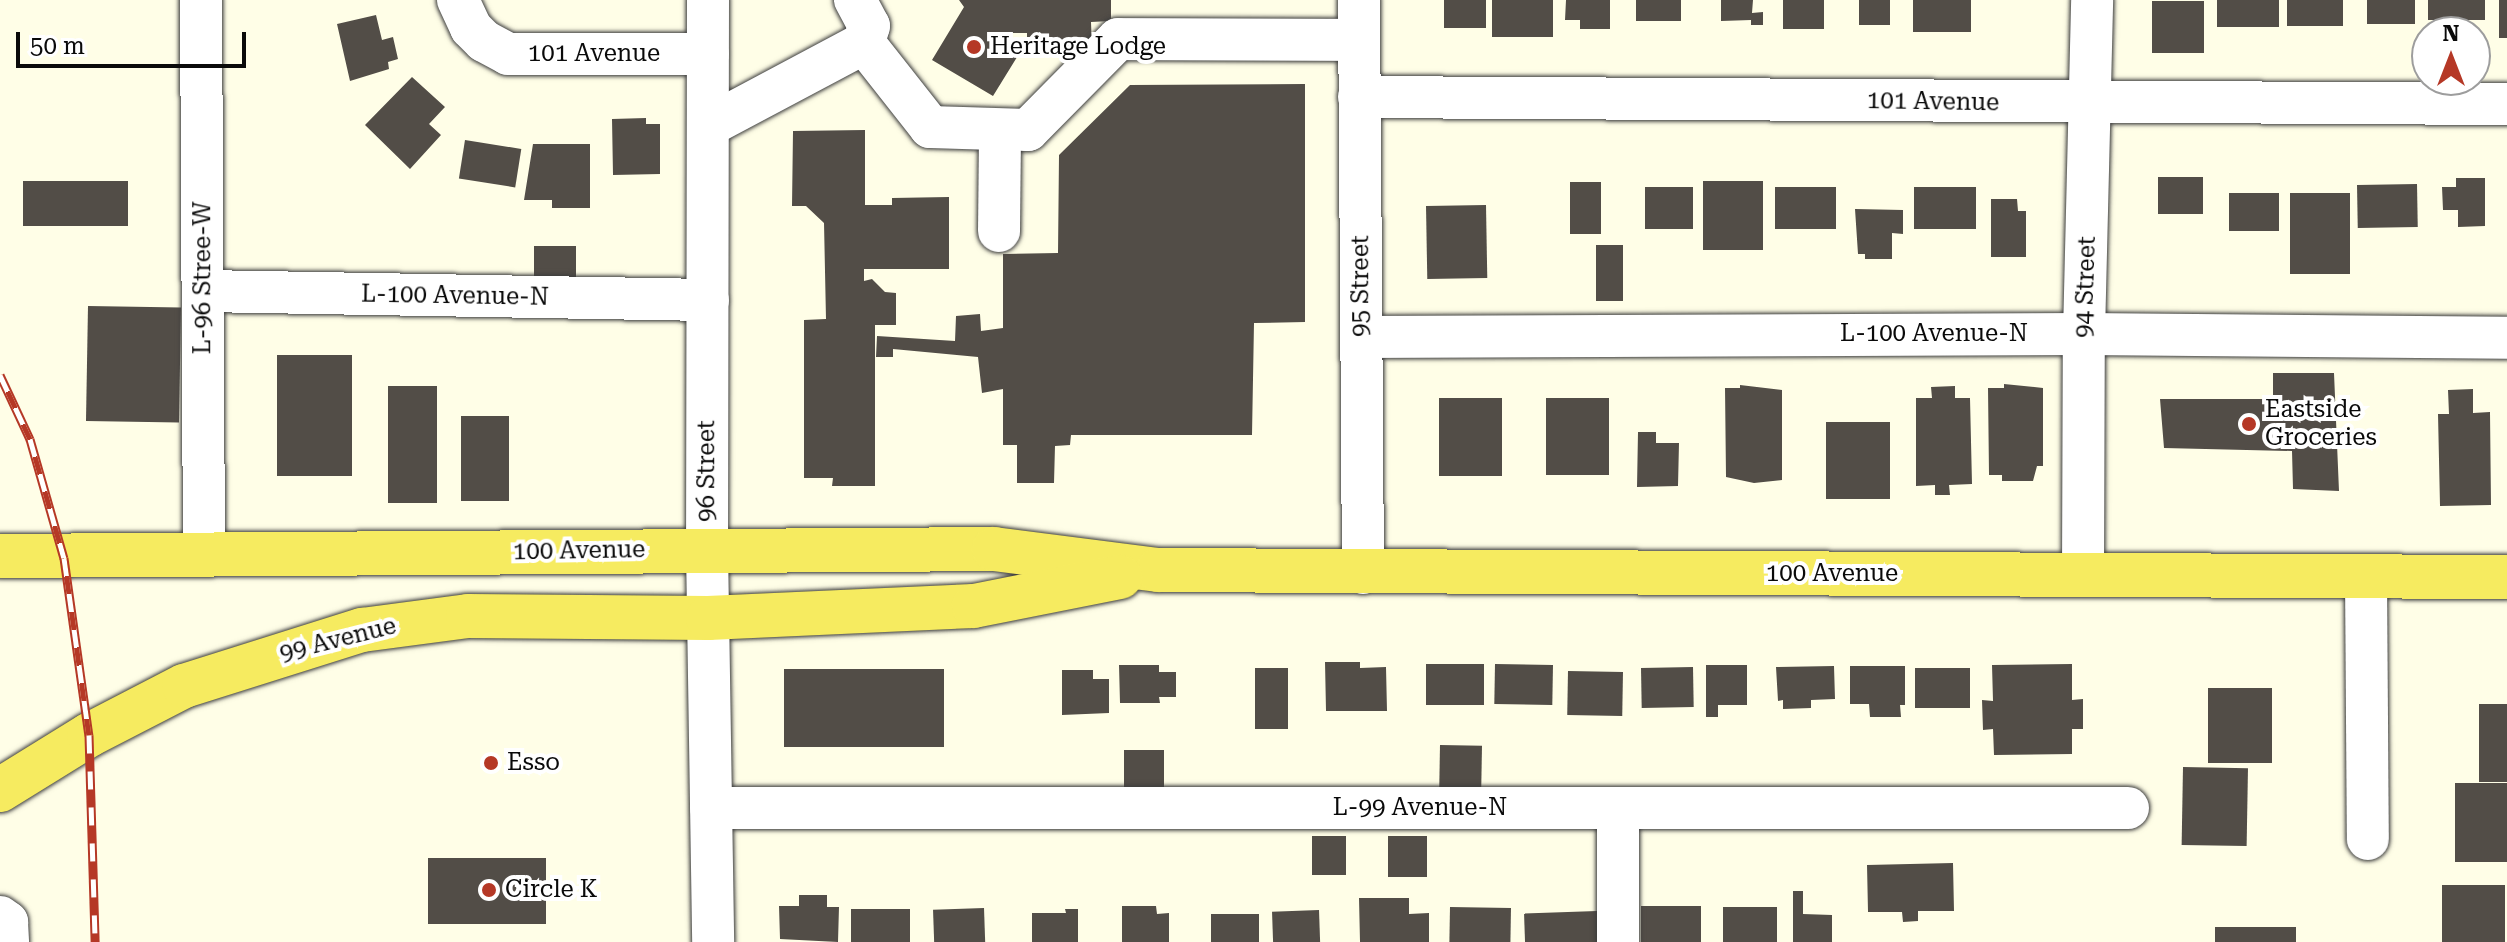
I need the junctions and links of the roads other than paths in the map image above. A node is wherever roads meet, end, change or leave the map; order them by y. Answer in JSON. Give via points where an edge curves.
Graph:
{"nodes":[{"id":1,"x":201,"y":0,"type":"edge"},
{"id":2,"x":458,"y":0,"type":"edge"},
{"id":3,"x":708,"y":0,"type":"edge"},
{"id":4,"x":855,"y":0,"type":"edge"},
{"id":5,"x":2092,"y":0,"type":"edge"},
{"id":6,"x":1359,"y":20,"type":"edge"},
{"id":7,"x":864,"y":43,"type":"junction"},
{"id":8,"x":708,"y":54,"type":"junction"},
{"id":9,"x":1359,"y":97,"type":"junction"},
{"id":10,"x":2092,"y":104,"type":"junction"},
{"id":11,"x":2507,"y":104,"type":"edge"},
{"id":12,"x":708,"y":126,"type":"junction"},
{"id":13,"x":1000,"y":130,"type":"junction"},
{"id":14,"x":999,"y":231,"type":"dead end"},
{"id":15,"x":203,"y":291,"type":"junction"},
{"id":16,"x":708,"y":300,"type":"junction"},
{"id":17,"x":2084,"y":334,"type":"junction"},
{"id":18,"x":1361,"y":337,"type":"junction"},
{"id":19,"x":2507,"y":338,"type":"edge"},
{"id":20,"x":707,"y":549,"type":"junction"},
{"id":21,"x":0,"y":556,"type":"edge"},
{"id":22,"x":204,"y":556,"type":"junction"},
{"id":23,"x":1158,"y":570,"type":"junction"},
{"id":24,"x":1363,"y":573,"type":"junction"},
{"id":25,"x":2083,"y":574,"type":"junction"},
{"id":26,"x":2366,"y":576,"type":"junction"},
{"id":27,"x":2507,"y":577,"type":"edge"},
{"id":28,"x":708,"y":618,"type":"junction"},
{"id":29,"x":0,"y":790,"type":"edge"},
{"id":30,"x":711,"y":808,"type":"junction"},
{"id":31,"x":1618,"y":808,"type":"junction"},
{"id":32,"x":2128,"y":808,"type":"dead end"},
{"id":33,"x":2368,"y":839,"type":"dead end"},
{"id":34,"x":0,"y":917,"type":"edge"},
{"id":35,"x":8,"y":942,"type":"edge"},
{"id":36,"x":713,"y":942,"type":"edge"},
{"id":37,"x":1618,"y":942,"type":"edge"}],
"edges":[{"from":1,"to":15,"type":"street","name":"L-96 Stree-W"},
{"from":2,"to":8,"type":"street","name":"101 Avenue","via":[[471,28],[508,54]]},
{"from":3,"to":8,"type":"street","name":"96 Street"},
{"from":4,"to":7,"type":"street","via":[[869,26]]},
{"from":5,"to":10,"type":"street","name":"94 Street"},
{"from":6,"to":9,"type":"street","name":"95 Street"},
{"from":6,"to":13,"type":"street","via":[[1118,39],[1028,130]]},
{"from":7,"to":12,"type":"street"},
{"from":7,"to":13,"type":"street","via":[[930,127]]},
{"from":8,"to":12,"type":"street","name":"96 Street"},
{"from":9,"to":10,"type":"street","name":"101 Avenue"},
{"from":9,"to":18,"type":"street","name":"95 Street"},
{"from":10,"to":11,"type":"street","name":"101 Avenue"},
{"from":10,"to":17,"type":"street","name":"94 Street"},
{"from":12,"to":16,"type":"street","name":"96 Street"},
{"from":13,"to":14,"type":"street"},
{"from":15,"to":16,"type":"street","name":"L-100 Avenue-N"},
{"from":15,"to":22,"type":"street","name":"L-96 Stree-W"},
{"from":16,"to":20,"type":"street","name":"96 Street"},
{"from":17,"to":18,"type":"street","name":"L-100 Avenue-N"},
{"from":17,"to":19,"type":"street","name":"L-100 Avenue-N"},
{"from":17,"to":25,"type":"street","name":"94 Street"},
{"from":18,"to":24,"type":"street","name":"95 Street"},
{"from":20,"to":22,"type":"main road","name":"100 Avenue"},
{"from":20,"to":23,"type":"main road","name":"100 Avenue","via":[[994,549]]},
{"from":20,"to":28,"type":"street","name":"96 Street"},
{"from":21,"to":22,"type":"main road","name":"100 Avenue"},
{"from":23,"to":24,"type":"main road","name":"100 Avenue"},
{"from":23,"to":28,"type":"main road","name":"100 Avenue","via":[[974,606]]},
{"from":24,"to":25,"type":"main road","name":"100 Avenue"},
{"from":25,"to":26,"type":"main road","name":"100 Avenue"},
{"from":26,"to":27,"type":"main road","name":"100 Avenue"},
{"from":26,"to":33,"type":"street"},
{"from":28,"to":29,"type":"main road","name":"99 Avenue","via":[[468,616],[362,630],[184,686],[89,735]]},
{"from":28,"to":30,"type":"street","name":"96 Street"},
{"from":30,"to":31,"type":"street","name":"L-99 Avenue-N"},
{"from":30,"to":36,"type":"street","name":"96 Street"},
{"from":31,"to":32,"type":"street","name":"L-99 Avenue-N"},
{"from":31,"to":37,"type":"street"},
{"from":34,"to":35,"type":"street","via":[[7,922]]}]}
